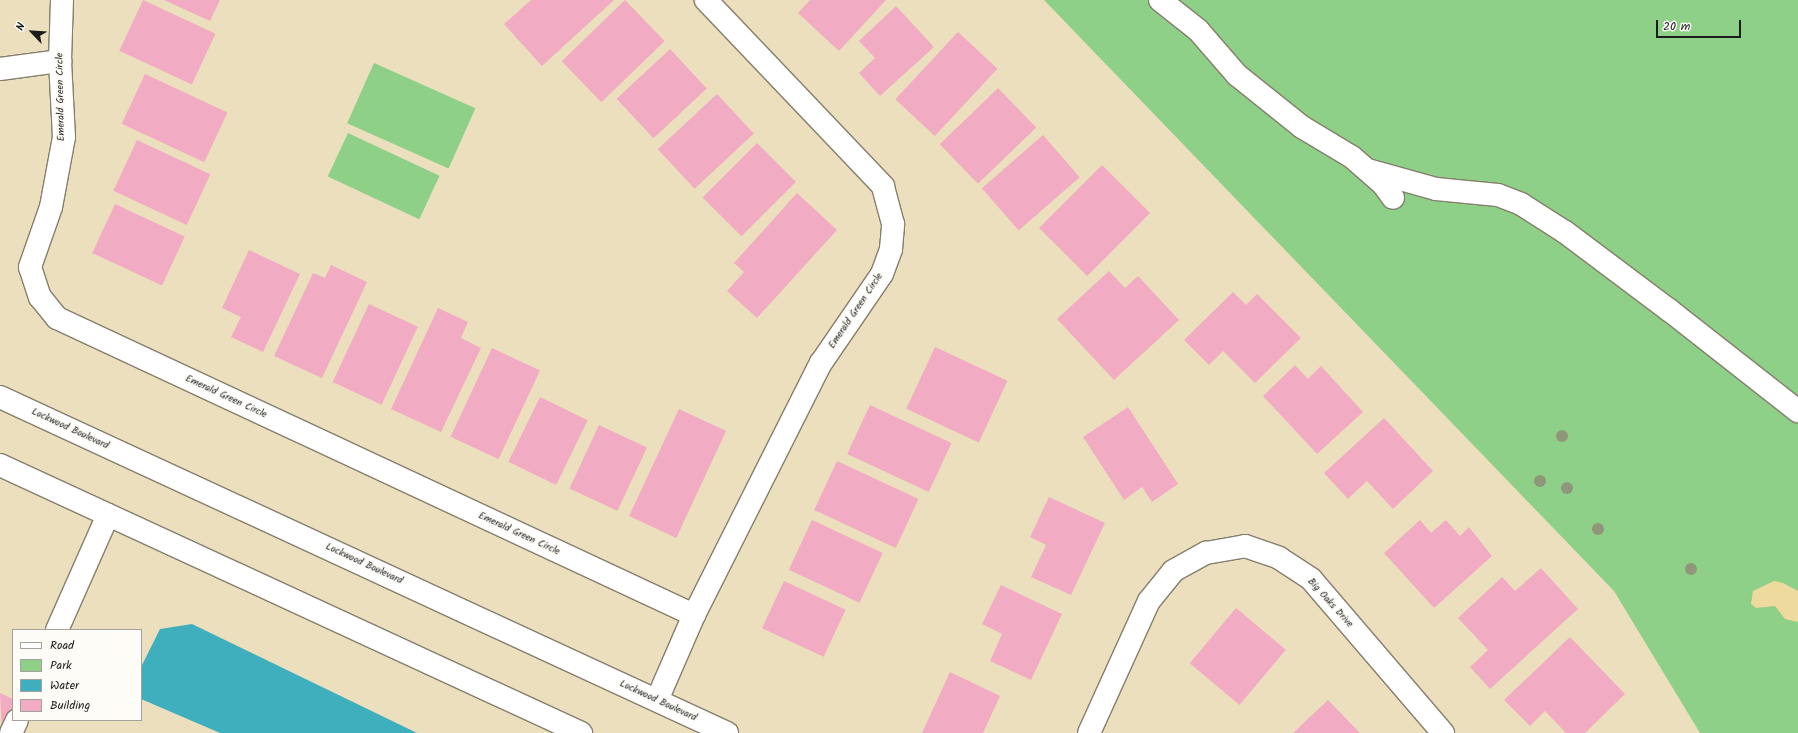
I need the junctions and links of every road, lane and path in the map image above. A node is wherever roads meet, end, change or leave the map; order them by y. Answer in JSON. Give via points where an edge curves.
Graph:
{"nodes":[{"id":1,"x":62,"y":0,"type":"edge"},
{"id":2,"x":706,"y":0,"type":"edge"},
{"id":3,"x":1160,"y":0,"type":"edge"},
{"id":4,"x":60,"y":61,"type":"junction"},
{"id":5,"x":0,"y":69,"type":"edge"},
{"id":6,"x":1368,"y":170,"type":"junction"},
{"id":7,"x":1393,"y":198,"type":"dead end"},
{"id":8,"x":0,"y":397,"type":"edge"},
{"id":9,"x":1798,"y":411,"type":"edge"},
{"id":10,"x":0,"y":465,"type":"edge"},
{"id":11,"x":108,"y":515,"type":"junction"},
{"id":12,"x":694,"y":615,"type":"junction"},
{"id":13,"x":57,"y":629,"type":"edge"},
{"id":14,"x":657,"y":700,"type":"junction"},
{"id":15,"x":17,"y":721,"type":"edge"},
{"id":16,"x":11,"y":733,"type":"edge"},
{"id":17,"x":581,"y":733,"type":"edge"},
{"id":18,"x":727,"y":733,"type":"edge"},
{"id":19,"x":1089,"y":733,"type":"edge"},
{"id":20,"x":1443,"y":733,"type":"edge"}],
"edges":[{"from":1,"to":4,"type":"street","name":"Emerald Green Circle"},
{"from":2,"to":12,"type":"street","name":"Emerald Green Circle","via":[[883,186],[893,224],[892,249],[882,274],[822,364]]},
{"from":3,"to":6,"type":"street","via":[[1198,30],[1228,66],[1256,91],[1302,127],[1344,150]]},
{"from":4,"to":5,"type":"street"},
{"from":4,"to":12,"type":"street","name":"Emerald Green Circle","via":[[64,137],[51,207],[30,267],[40,297],[57,318]]},
{"from":6,"to":7,"type":"street"},
{"from":6,"to":9,"type":"street","via":[[1436,189],[1498,195],[1521,204],[1565,232]]},
{"from":8,"to":14,"type":"street","name":"Lockwood Boulevard"},
{"from":10,"to":11,"type":"street"},
{"from":11,"to":13,"type":"street"},
{"from":11,"to":17,"type":"street"},
{"from":12,"to":14,"type":"street","name":"Emerald Green Circle"},
{"from":14,"to":18,"type":"street","name":"Lockwood Boulevard"},
{"from":15,"to":16,"type":"street"},
{"from":19,"to":20,"type":"street","name":"Big Oaks Drive","via":[[1149,602],[1173,571],[1206,553],[1245,546],[1279,558],[1311,579]]}]}
